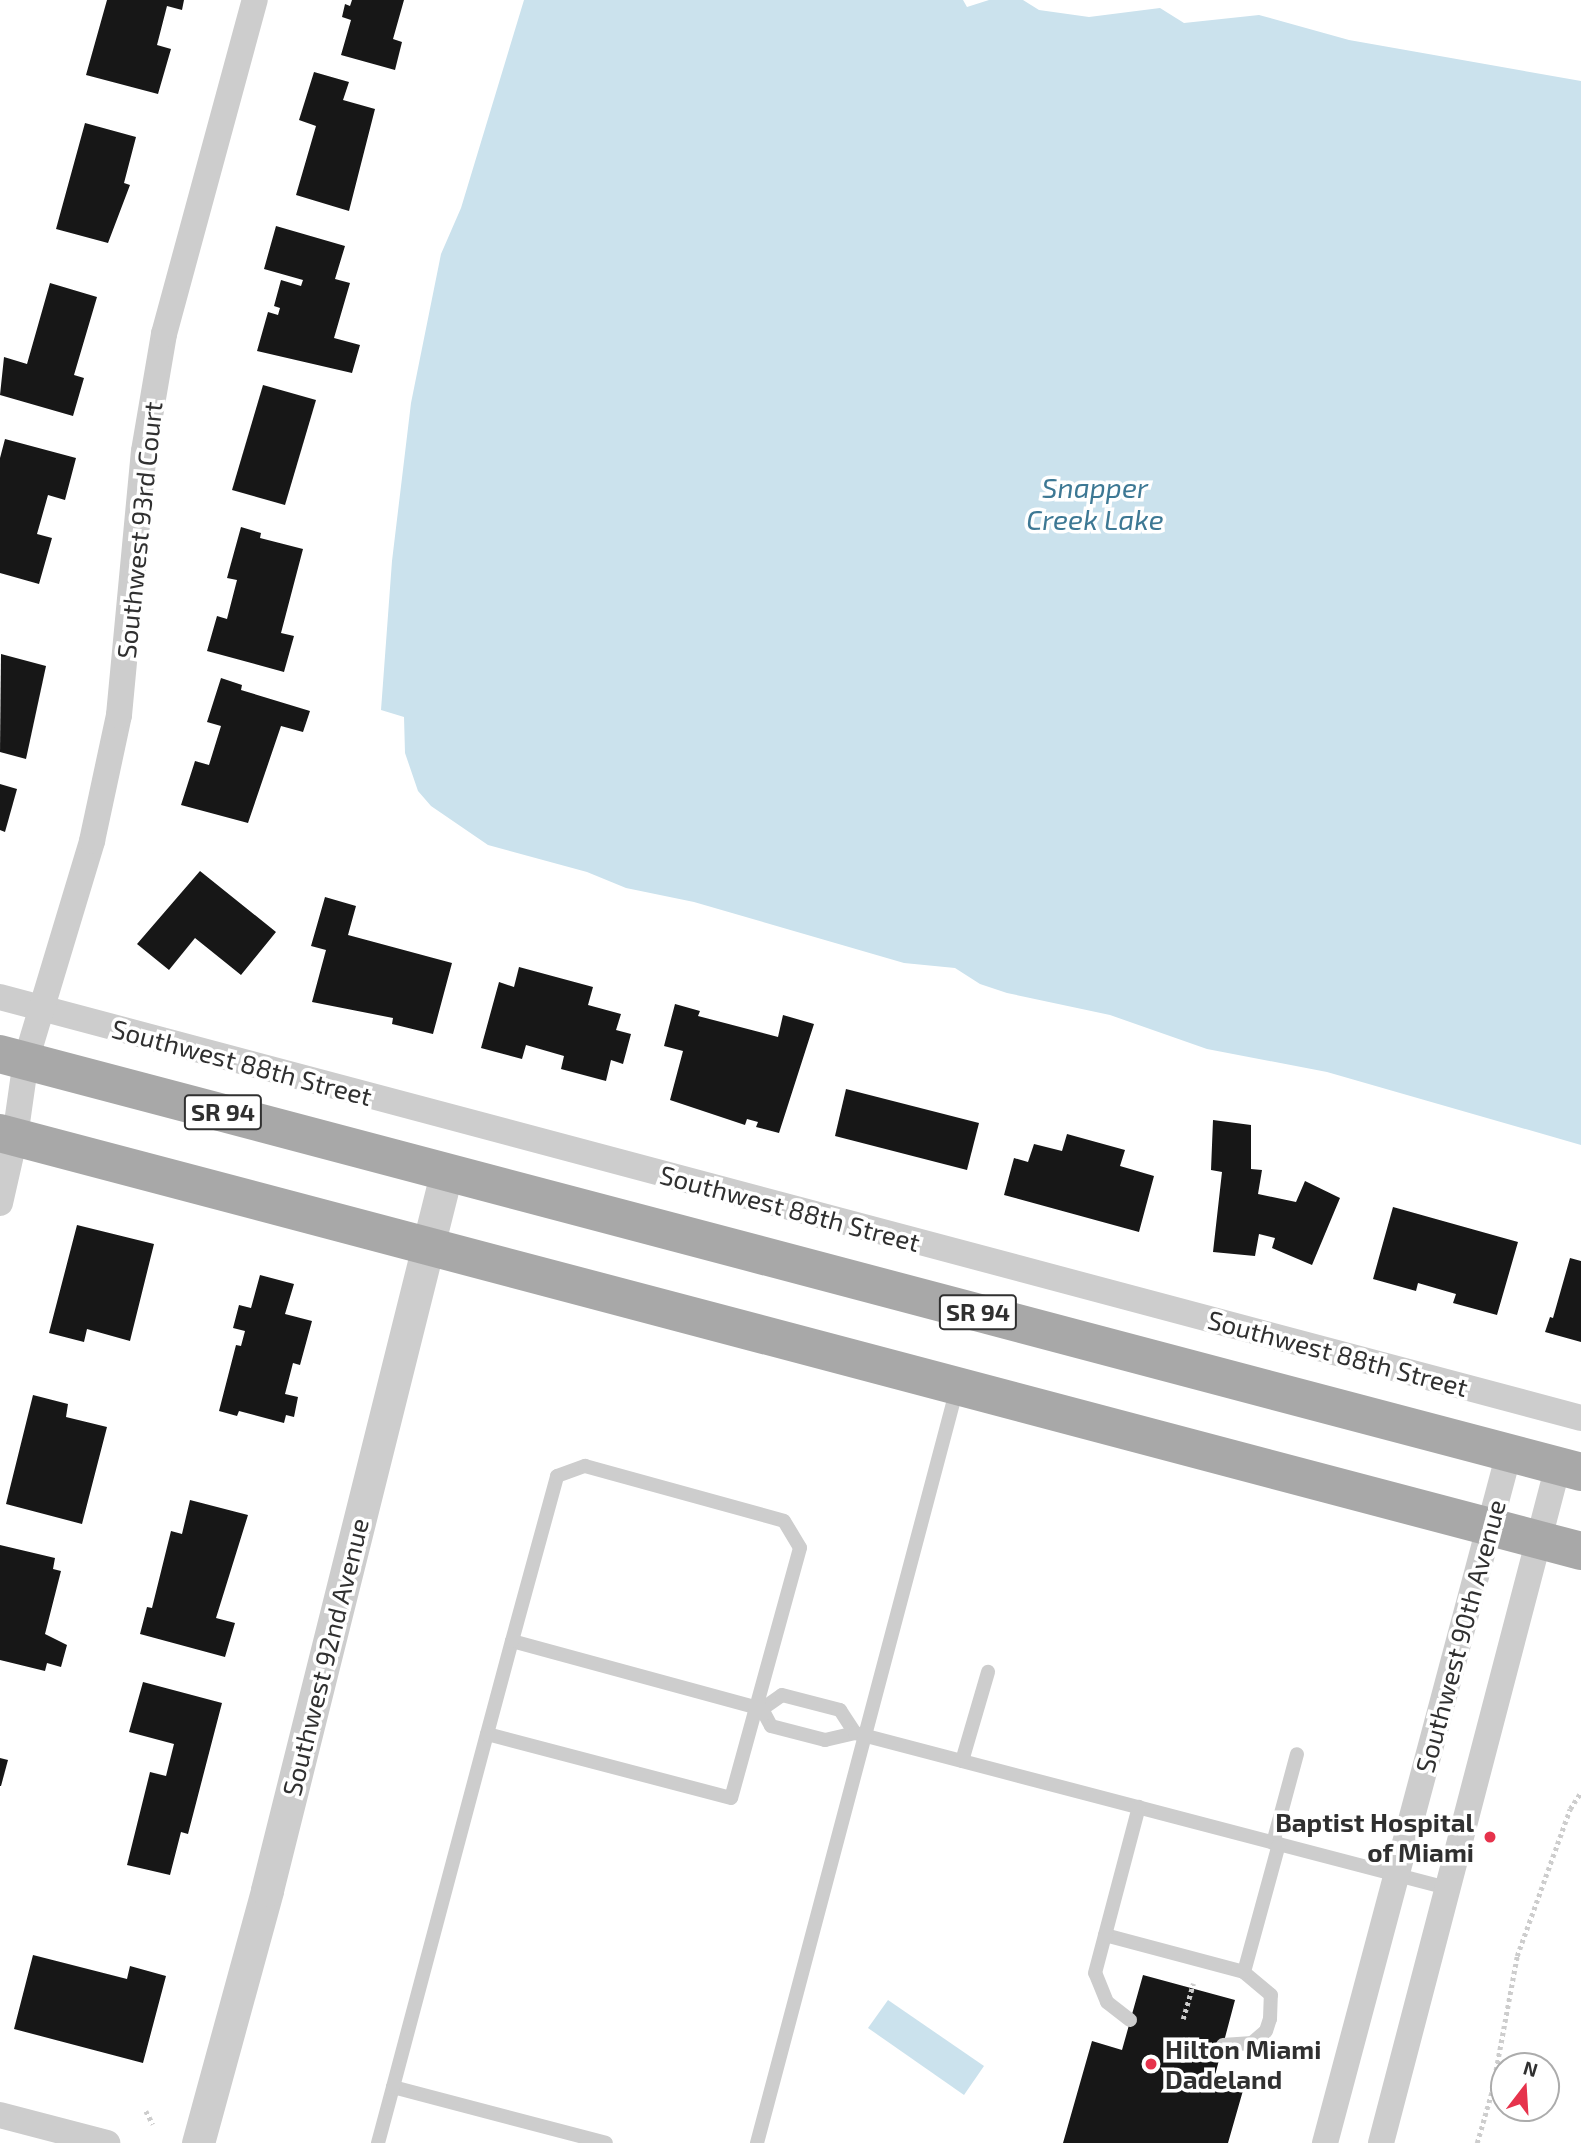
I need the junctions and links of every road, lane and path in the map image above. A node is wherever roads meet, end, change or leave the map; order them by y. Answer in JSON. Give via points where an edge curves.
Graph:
{"nodes":[{"id":1,"x":254,"y":0,"type":"edge"},
{"id":2,"x":0,"y":997,"type":"edge"},
{"id":3,"x":40,"y":1007,"type":"junction"},
{"id":4,"x":13,"y":1057,"type":"edge"},
{"id":5,"x":8,"y":1135,"type":"edge"},
{"id":6,"x":447,"y":1170,"type":"junction"},
{"id":7,"x":0,"y":1203,"type":"edge"},
{"id":8,"x":428,"y":1247,"type":"junction"},
{"id":9,"x":958,"y":1387,"type":"junction"},
{"id":10,"x":1581,"y":1418,"type":"edge"},
{"id":11,"x":1509,"y":1453,"type":"junction"},
{"id":12,"x":1569,"y":1469,"type":"edge"},
{"id":13,"x":1488,"y":1527,"type":"junction"},
{"id":14,"x":1538,"y":1540,"type":"junction"},
{"id":15,"x":1581,"y":1551,"type":"edge"},
{"id":16,"x":512,"y":1640,"type":"junction"},
{"id":17,"x":988,"y":1672,"type":"dead end"},
{"id":18,"x":758,"y":1708,"type":"junction"},
{"id":19,"x":487,"y":1734,"type":"junction"},
{"id":20,"x":860,"y":1734,"type":"junction"},
{"id":21,"x":1297,"y":1754,"type":"dead end"},
{"id":22,"x":962,"y":1761,"type":"junction"},
{"id":23,"x":1581,"y":1792,"type":"edge"},
{"id":24,"x":1139,"y":1807,"type":"junction"},
{"id":25,"x":1276,"y":1844,"type":"junction"},
{"id":26,"x":1397,"y":1876,"type":"junction"},
{"id":27,"x":1447,"y":1888,"type":"junction"},
{"id":28,"x":1105,"y":1935,"type":"junction"},
{"id":29,"x":1244,"y":1972,"type":"junction"},
{"id":30,"x":1195,"y":1975,"type":"dead end"},
{"id":31,"x":1183,"y":2019,"type":"dead end"},
{"id":32,"x":1130,"y":2020,"type":"dead end"},
{"id":33,"x":1223,"y":2045,"type":"dead end"},
{"id":34,"x":393,"y":2088,"type":"junction"},
{"id":35,"x":146,"y":2111,"type":"dead end"},
{"id":36,"x":0,"y":2115,"type":"edge"},
{"id":37,"x":153,"y":2124,"type":"dead end"},
{"id":38,"x":107,"y":2143,"type":"edge"},
{"id":39,"x":198,"y":2143,"type":"edge"},
{"id":40,"x":378,"y":2143,"type":"edge"},
{"id":41,"x":606,"y":2143,"type":"edge"},
{"id":42,"x":757,"y":2143,"type":"edge"},
{"id":43,"x":1325,"y":2143,"type":"edge"},
{"id":44,"x":1381,"y":2143,"type":"edge"},
{"id":45,"x":1478,"y":2143,"type":"edge"}],
"edges":[{"from":1,"to":3,"type":"street","name":"Southwest 93rd Court","via":[[161,347],[144,451],[119,715],[92,841]]},
{"from":2,"to":3,"type":"street","name":"Southwest 88th Street"},
{"from":3,"to":4,"type":"street","name":"Southwest 93rd Court"},
{"from":3,"to":10,"type":"street","name":"Southwest 88th Street"},
{"from":4,"to":5,"type":"street","name":"Southwest 93rd Court"},
{"from":4,"to":6,"type":"main road","name":"Southwest 88th Street","number":"SR 94"},
{"from":5,"to":7,"type":"street","name":"Southwest 93rd Court"},
{"from":5,"to":8,"type":"main road"},
{"from":6,"to":8,"type":"street","name":"Southwest 92nd Avenue"},
{"from":6,"to":11,"type":"main road","name":"Southwest 88th Street","number":"SR 94"},
{"from":8,"to":9,"type":"main road"},
{"from":8,"to":39,"type":"street","name":"Southwest 92nd Avenue","via":[[267,1890]]},
{"from":9,"to":13,"type":"main road"},
{"from":9,"to":20,"type":"lane"},
{"from":11,"to":12,"type":"main road","name":"Southwest 88th Street","number":"SR 94"},
{"from":11,"to":13,"type":"street","name":"Southwest 90th Avenue"},
{"from":12,"to":14,"type":"street","name":"Southwest 90th Avenue"},
{"from":13,"to":14,"type":"main road"},
{"from":13,"to":26,"type":"street","name":"Southwest 90th Avenue"},
{"from":14,"to":15,"type":"main road"},
{"from":14,"to":27,"type":"street","name":"Southwest 90th Avenue"},
{"from":16,"to":18,"type":"lane"},
{"from":16,"to":18,"type":"lane","via":[[556,1476],[585,1466],[784,1521],[800,1548]]},
{"from":16,"to":19,"type":"lane"},
{"from":17,"to":22,"type":"lane"},
{"from":18,"to":19,"type":"lane","via":[[731,1798]]},
{"from":18,"to":20,"type":"lane","via":[[771,1726],[825,1741]]},
{"from":18,"to":20,"type":"lane","via":[[782,1695],[840,1710]]},
{"from":19,"to":34,"type":"lane"},
{"from":20,"to":22,"type":"lane"},
{"from":20,"to":42,"type":"lane"},
{"from":21,"to":25,"type":"lane"},
{"from":22,"to":24,"type":"lane"},
{"from":23,"to":45,"type":"path","via":[[1570,1809],[1517,1956]]},
{"from":24,"to":25,"type":"lane"},
{"from":24,"to":28,"type":"lane"},
{"from":25,"to":26,"type":"lane"},
{"from":25,"to":29,"type":"lane"},
{"from":26,"to":27,"type":"lane"},
{"from":26,"to":43,"type":"street","name":"Southwest 90th Avenue"},
{"from":27,"to":44,"type":"street","name":"Southwest 90th Avenue"},
{"from":28,"to":29,"type":"lane"},
{"from":28,"to":32,"type":"lane","via":[[1095,1973],[1098,1990]]},
{"from":29,"to":33,"type":"lane","via":[[1271,1995],[1270,2019],[1266,2031],[1252,2043]]},
{"from":30,"to":31,"type":"path"},
{"from":34,"to":40,"type":"lane"},
{"from":34,"to":41,"type":"lane"},
{"from":35,"to":37,"type":"path"},
{"from":36,"to":38,"type":"street"}]}
